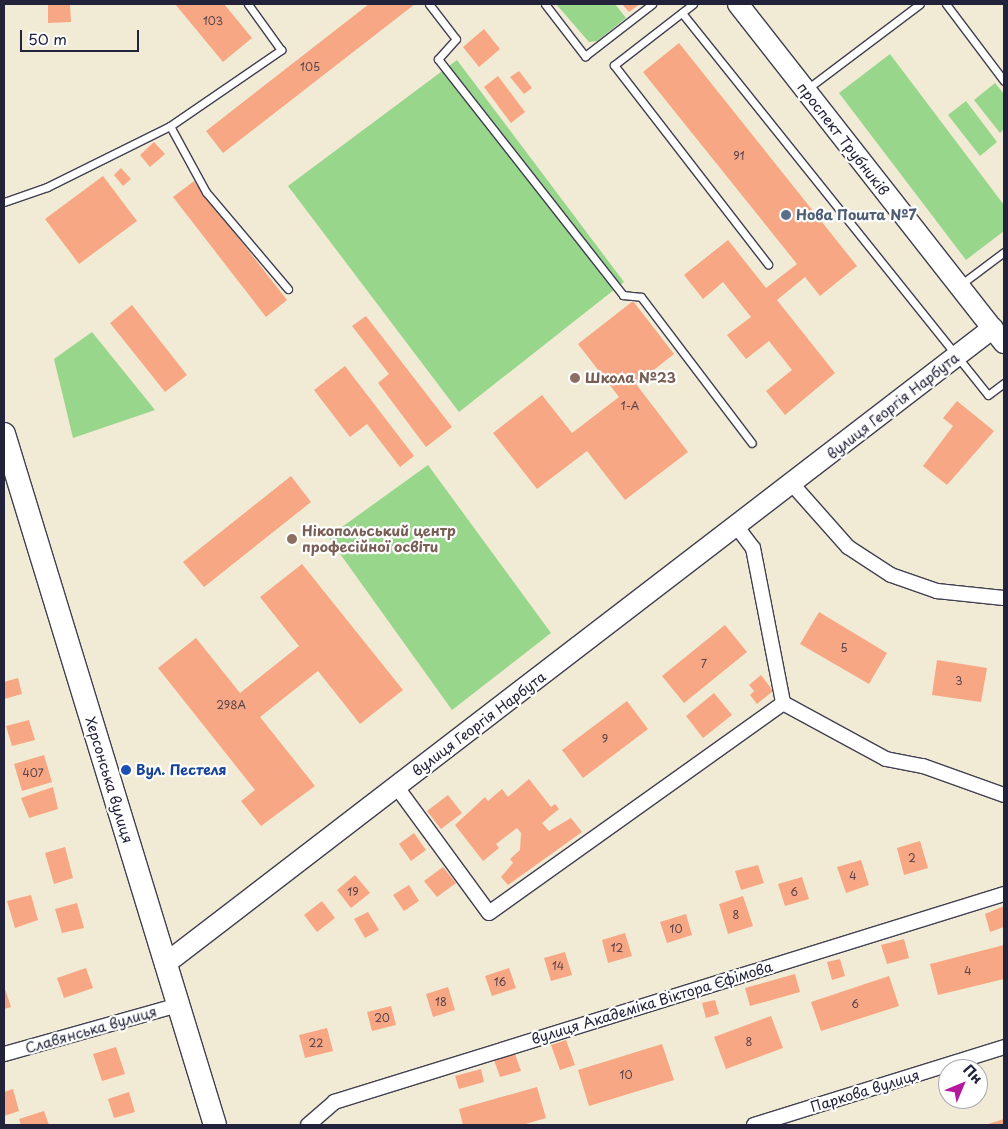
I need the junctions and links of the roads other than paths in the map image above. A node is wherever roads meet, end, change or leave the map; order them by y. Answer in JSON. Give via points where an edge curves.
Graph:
{"nodes":[{"id":1,"x":248,"y":4,"type":"edge"},
{"id":2,"x":428,"y":4,"type":"edge"},
{"id":3,"x":545,"y":4,"type":"edge"},
{"id":4,"x":652,"y":4,"type":"edge"},
{"id":5,"x":693,"y":4,"type":"edge"},
{"id":6,"x":738,"y":4,"type":"edge"},
{"id":7,"x":920,"y":4,"type":"edge"},
{"id":8,"x":946,"y":4,"type":"edge"},
{"id":9,"x":682,"y":13,"type":"junction"},
{"id":10,"x":1004,"y":81,"type":"edge"},
{"id":11,"x":805,"y":91,"type":"junction"},
{"id":12,"x":170,"y":126,"type":"junction"},
{"id":13,"x":4,"y":202,"type":"edge"},
{"id":14,"x":1004,"y":252,"type":"edge"},
{"id":15,"x":768,"y":264,"type":"dead end"},
{"id":16,"x":959,"y":286,"type":"junction"},
{"id":17,"x":288,"y":289,"type":"dead end"},
{"id":18,"x":999,"y":336,"type":"edge"},
{"id":19,"x":957,"y":355,"type":"junction"},
{"id":20,"x":1004,"y":383,"type":"edge"},
{"id":21,"x":4,"y":434,"type":"edge"},
{"id":22,"x":752,"y":443,"type":"dead end"},
{"id":23,"x":793,"y":484,"type":"junction"},
{"id":24,"x":737,"y":527,"type":"junction"},
{"id":25,"x":1004,"y":598,"type":"edge"},
{"id":26,"x":783,"y":704,"type":"junction"},
{"id":27,"x":396,"y":786,"type":"junction"},
{"id":28,"x":1004,"y":795,"type":"edge"},
{"id":29,"x":1004,"y":894,"type":"edge"},
{"id":30,"x":166,"y":964,"type":"junction"},
{"id":31,"x":178,"y":1004,"type":"junction"},
{"id":32,"x":1004,"y":1047,"type":"edge"},
{"id":33,"x":4,"y":1054,"type":"edge"},
{"id":34,"x":215,"y":1125,"type":"edge"},
{"id":35,"x":308,"y":1125,"type":"edge"},
{"id":36,"x":754,"y":1125,"type":"edge"}],
"edges":[{"from":1,"to":12,"type":"lane","via":[[281,50]]},
{"from":2,"to":22,"type":"lane","via":[[456,39],[438,59],[623,295],[641,296]]},
{"from":3,"to":4,"type":"lane","via":[[585,56]]},
{"from":5,"to":9,"type":"lane"},
{"from":6,"to":11,"type":"street","name":"проспект Трубників"},
{"from":7,"to":11,"type":"lane"},
{"from":8,"to":10,"type":"lane"},
{"from":9,"to":15,"type":"lane","via":[[614,65]]},
{"from":9,"to":19,"type":"lane"},
{"from":11,"to":16,"type":"street","name":"проспект Трубників"},
{"from":12,"to":13,"type":"lane","via":[[47,187]]},
{"from":12,"to":17,"type":"lane","via":[[206,192]]},
{"from":14,"to":16,"type":"lane"},
{"from":16,"to":18,"type":"street","name":"проспект Трубників"},
{"from":18,"to":19,"type":"street","name":"вулиця Георгія Нарбута"},
{"from":19,"to":20,"type":"lane","via":[[988,395]]},
{"from":19,"to":23,"type":"street","name":"вулиця Георгія Нарбута"},
{"from":21,"to":30,"type":"main road","name":"Херсонська вулиця"},
{"from":23,"to":24,"type":"street","name":"вулиця Георгія Нарбута"},
{"from":23,"to":25,"type":"street","via":[[848,547],[891,575],[938,591]]},
{"from":24,"to":26,"type":"street","via":[[753,548]]},
{"from":24,"to":27,"type":"street","name":"вулиця Георгія Нарбута"},
{"from":26,"to":27,"type":"street","via":[[489,913]]},
{"from":26,"to":28,"type":"street","via":[[886,759],[923,766]]},
{"from":27,"to":30,"type":"street","name":"вулиця Георгія Нарбута"},
{"from":29,"to":35,"type":"street","name":"вулиця Академіка Віктора Єфімова","via":[[334,1102]]},
{"from":30,"to":31,"type":"main road","name":"Херсонська вулиця"},
{"from":31,"to":33,"type":"street","name":"Славянська вулиця"},
{"from":31,"to":34,"type":"main road","name":"Херсонська вулиця"},
{"from":32,"to":36,"type":"street","name":"Паркова вулиця"}]}
